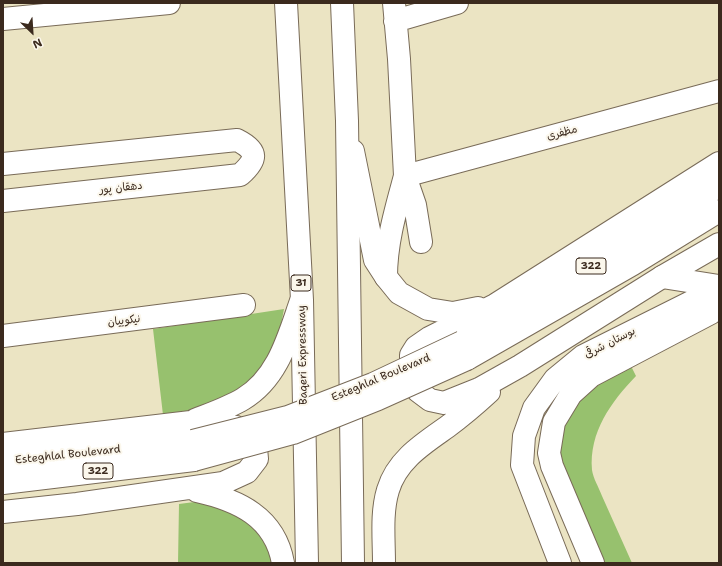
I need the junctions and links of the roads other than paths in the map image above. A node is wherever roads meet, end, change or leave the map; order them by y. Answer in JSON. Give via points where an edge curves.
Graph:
{"nodes":[{"id":1,"x":169,"y":3,"type":"edge"},
{"id":2,"x":286,"y":3,"type":"edge"},
{"id":3,"x":342,"y":3,"type":"edge"},
{"id":4,"x":457,"y":3,"type":"edge"},
{"id":5,"x":395,"y":12,"type":"edge"},
{"id":6,"x":3,"y":19,"type":"edge"},
{"id":7,"x":719,"y":91,"type":"edge"},
{"id":8,"x":347,"y":121,"type":"junction"},
{"id":9,"x":3,"y":164,"type":"edge"},
{"id":10,"x":719,"y":164,"type":"edge"},
{"id":11,"x":405,"y":176,"type":"junction"},
{"id":12,"x":719,"y":186,"type":"edge"},
{"id":13,"x":3,"y":201,"type":"edge"},
{"id":14,"x":719,"y":211,"type":"edge"},
{"id":15,"x":421,"y":242,"type":"dead end"},
{"id":16,"x":719,"y":244,"type":"edge"},
{"id":17,"x":386,"y":277,"type":"junction"},
{"id":18,"x":662,"y":277,"type":"junction"},
{"id":19,"x":719,"y":287,"type":"edge"},
{"id":20,"x":302,"y":300,"type":"junction"},
{"id":21,"x":719,"y":304,"type":"edge"},
{"id":22,"x":244,"y":305,"type":"dead end"},
{"id":23,"x":495,"y":305,"type":"junction"},
{"id":24,"x":3,"y":336,"type":"edge"},
{"id":25,"x":465,"y":351,"type":"junction"},
{"id":26,"x":520,"y":366,"type":"junction"},
{"id":27,"x":193,"y":441,"type":"junction"},
{"id":28,"x":3,"y":444,"type":"edge"},
{"id":29,"x":3,"y":462,"type":"edge"},
{"id":30,"x":3,"y":483,"type":"edge"},
{"id":31,"x":187,"y":489,"type":"junction"},
{"id":32,"x":3,"y":512,"type":"edge"},
{"id":33,"x":282,"y":563,"type":"edge"},
{"id":34,"x":307,"y":563,"type":"edge"},
{"id":35,"x":352,"y":563,"type":"edge"},
{"id":36,"x":384,"y":563,"type":"edge"},
{"id":37,"x":560,"y":563,"type":"edge"},
{"id":38,"x":593,"y":563,"type":"edge"}],
"edges":[{"from":1,"to":6,"type":"main road"},
{"from":2,"to":20,"type":"main road","name":"Baqeri Expressway","number":"31"},
{"from":3,"to":8,"type":"main road"},
{"from":4,"to":5,"type":"main road"},
{"from":5,"to":11,"type":"main road"},
{"from":7,"to":11,"type":"main road","name":"مظفری"},
{"from":8,"to":17,"type":"main road","via":[[376,260]]},
{"from":8,"to":35,"type":"main road"},
{"from":9,"to":13,"type":"main road","name":"دهقان پور","via":[[237,140],[248,145],[254,157],[248,168],[240,174]]},
{"from":10,"to":23,"type":"main road"},
{"from":11,"to":15,"type":"main road","via":[[415,205]]},
{"from":11,"to":17,"type":"main road","via":[[391,225]]},
{"from":12,"to":25,"type":"main road","name":"Esteghlal Boulevard","number":"322"},
{"from":14,"to":25,"type":"main road","name":"Esteghlal Boulevard","number":"322","via":[[633,264]]},
{"from":16,"to":18,"type":"main road"},
{"from":17,"to":23,"type":"main road","via":[[399,293],[428,309],[453,313]]},
{"from":18,"to":19,"type":"main road"},
{"from":18,"to":26,"type":"main road"},
{"from":19,"to":37,"type":"main road","name":"بوستان شرقی","via":[[583,356],[555,379],[534,408],[524,436],[522,465]]},
{"from":20,"to":27,"type":"main road","via":[[282,355],[261,386]]},
{"from":20,"to":34,"type":"main road","name":"Baqeri Expressway","number":"31"},
{"from":21,"to":38,"type":"main road","name":"بوستان شرقی","via":[[711,313],[591,376],[571,394],[554,422],[549,454],[552,466]]},
{"from":22,"to":24,"type":"main road","name":"نیکوییان"},
{"from":23,"to":26,"type":"main road","via":[[416,347],[411,355],[411,379],[418,391],[430,400],[444,403],[479,389]]},
{"from":25,"to":27,"type":"main road","name":"Esteghlal Boulevard","number":"322","bridge":true,"via":[[288,417]]},
{"from":26,"to":36,"type":"main road","via":[[425,442],[393,475],[384,507]]},
{"from":27,"to":28,"type":"main road"},
{"from":27,"to":29,"type":"main road","name":"Esteghlal Boulevard","number":"322"},
{"from":27,"to":30,"type":"main road","name":"Esteghlal Boulevard","number":"322"},
{"from":27,"to":31,"type":"main road","via":[[236,427],[248,434],[256,448],[257,460],[247,472],[223,483]]},
{"from":31,"to":32,"type":"main road"},
{"from":31,"to":33,"type":"main road","via":[[235,502],[256,516],[274,538],[280,549]]}]}
